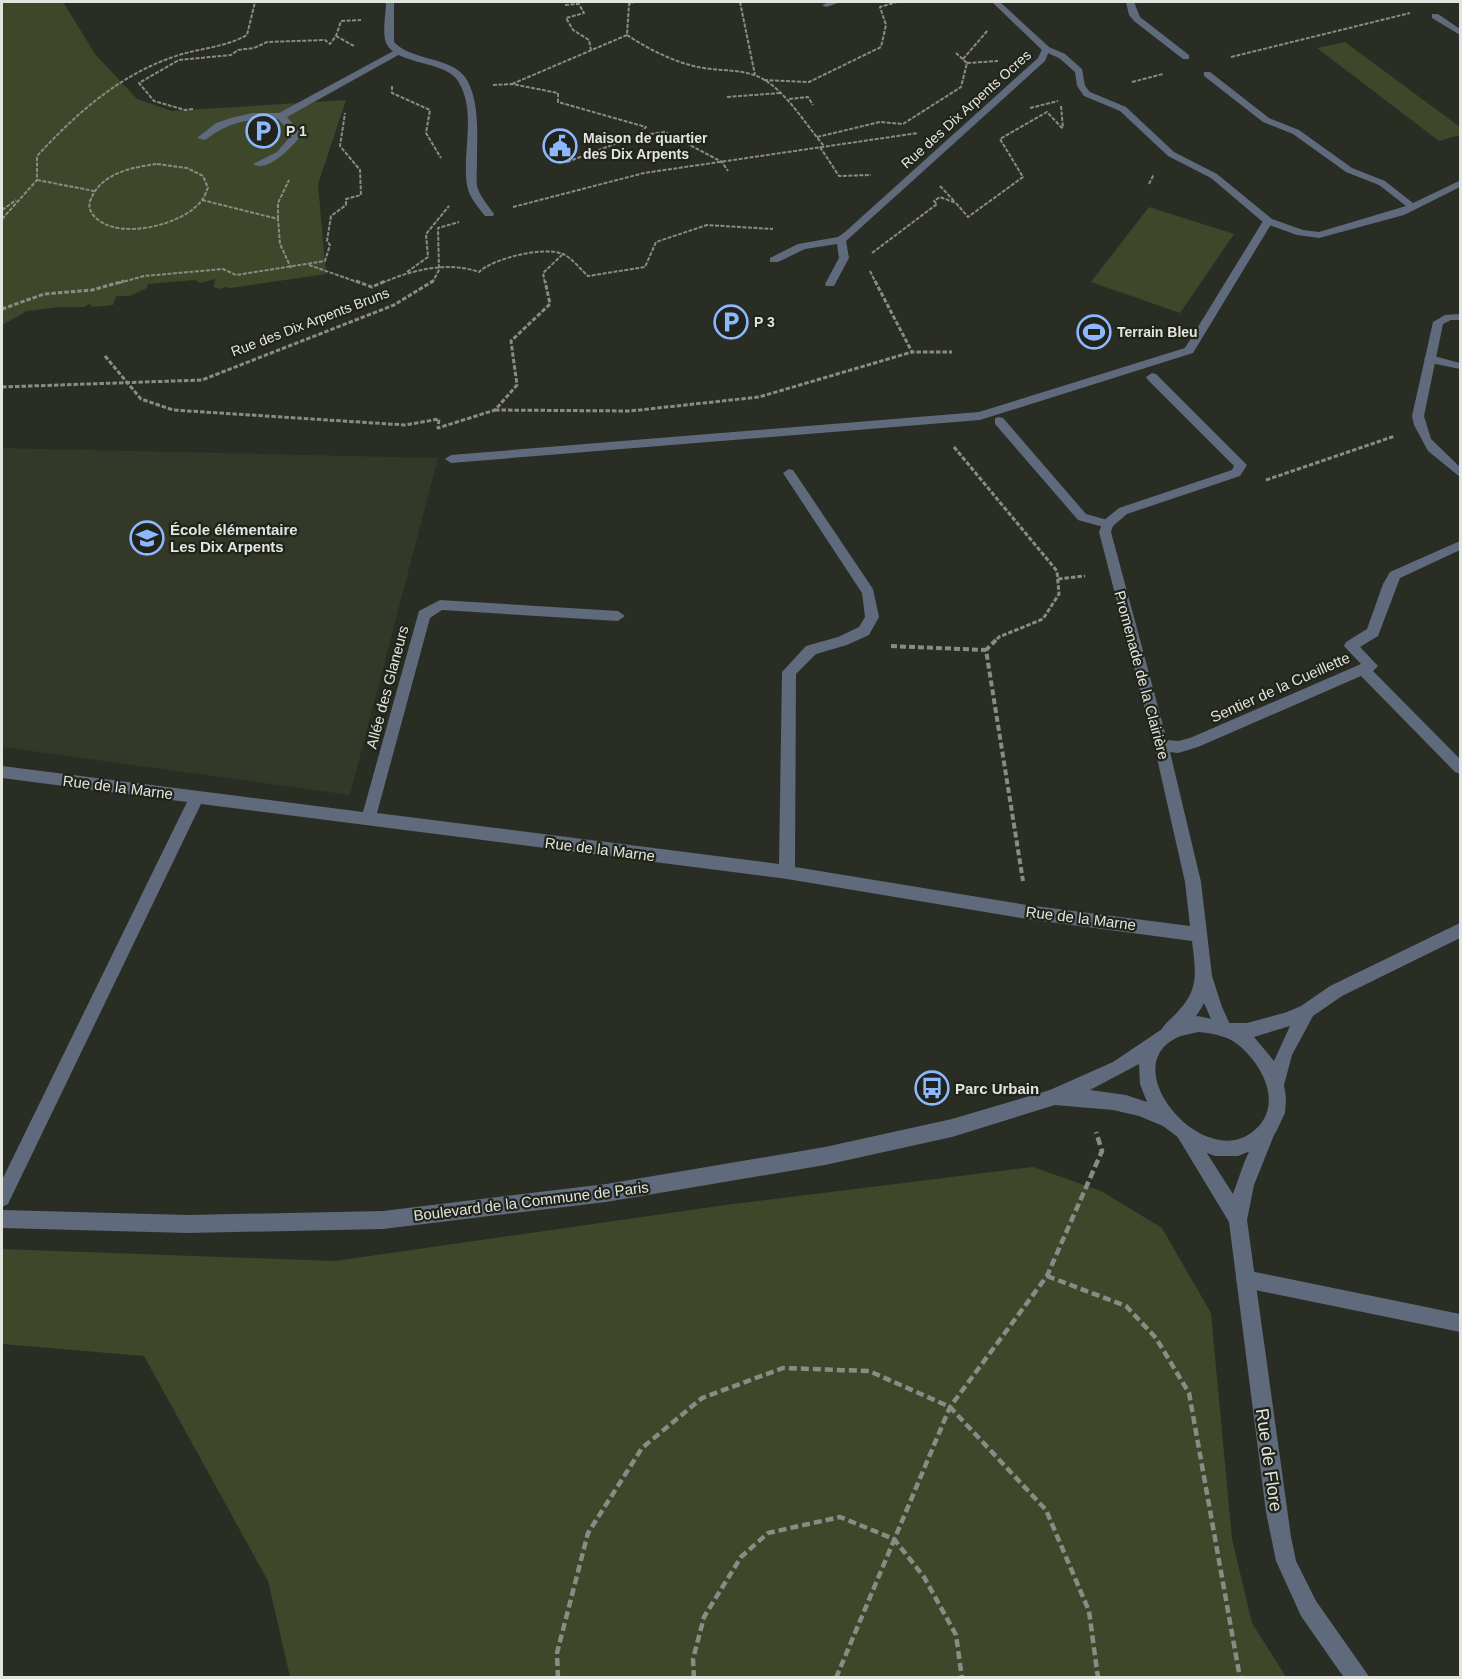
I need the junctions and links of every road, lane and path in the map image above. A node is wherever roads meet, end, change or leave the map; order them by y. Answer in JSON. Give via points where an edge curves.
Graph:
{"nodes":[{"id":1,"x":255,"y":2,"type":"edge"},
{"id":2,"x":390,"y":2,"type":"edge"},
{"id":3,"x":634,"y":2,"type":"edge"},
{"id":4,"x":740,"y":2,"type":"edge"},
{"id":5,"x":837,"y":2,"type":"edge"},
{"id":6,"x":897,"y":2,"type":"edge"},
{"id":7,"x":996,"y":2,"type":"edge"},
{"id":8,"x":1130,"y":2,"type":"edge"},
{"id":9,"x":565,"y":5,"type":"dead end"},
{"id":10,"x":826,"y":5,"type":"dead end"},
{"id":11,"x":1435,"y":16,"type":"dead end"},
{"id":12,"x":341,"y":21,"type":"dead end"},
{"id":13,"x":988,"y":30,"type":"dead end"},
{"id":14,"x":1461,"y":33,"type":"edge"},
{"id":15,"x":627,"y":35,"type":"junction"},
{"id":16,"x":1046,"y":49,"type":"junction"},
{"id":17,"x":591,"y":50,"type":"junction"},
{"id":18,"x":399,"y":51,"type":"junction"},
{"id":19,"x":956,"y":53,"type":"dead end"},
{"id":20,"x":1186,"y":57,"type":"dead end"},
{"id":21,"x":963,"y":59,"type":"junction"},
{"id":22,"x":1207,"y":74,"type":"dead end"},
{"id":23,"x":755,"y":75,"type":"junction"},
{"id":24,"x":763,"y":80,"type":"junction"},
{"id":25,"x":512,"y":84,"type":"junction"},
{"id":26,"x":486,"y":85,"type":"dead end"},
{"id":27,"x":780,"y":93,"type":"junction"},
{"id":28,"x":317,"y":96,"type":"junction"},
{"id":29,"x":727,"y":97,"type":"dead end"},
{"id":30,"x":789,"y":99,"type":"junction"},
{"id":31,"x":813,"y":105,"type":"dead end"},
{"id":32,"x":195,"y":109,"type":"dead end"},
{"id":33,"x":281,"y":116,"type":"junction"},
{"id":34,"x":1063,"y":129,"type":"dead end"},
{"id":35,"x":923,"y":132,"type":"dead end"},
{"id":36,"x":636,"y":136,"type":"junction"},
{"id":37,"x":817,"y":137,"type":"junction"},
{"id":38,"x":202,"y":138,"type":"dead end"},
{"id":39,"x":822,"y":147,"type":"junction"},
{"id":40,"x":567,"y":162,"type":"dead end"},
{"id":41,"x":722,"y":162,"type":"junction"},
{"id":42,"x":258,"y":164,"type":"dead end"},
{"id":43,"x":728,"y":171,"type":"dead end"},
{"id":44,"x":872,"y":175,"type":"dead end"},
{"id":45,"x":37,"y":180,"type":"junction"},
{"id":46,"x":1461,"y":184,"type":"edge"},
{"id":47,"x":94,"y":191,"type":"junction"},
{"id":48,"x":24,"y":194,"type":"junction"},
{"id":49,"x":202,"y":200,"type":"junction"},
{"id":50,"x":1414,"y":208,"type":"junction"},
{"id":51,"x":2,"y":210,"type":"edge"},
{"id":52,"x":489,"y":214,"type":"junction"},
{"id":53,"x":2,"y":219,"type":"edge"},
{"id":54,"x":1268,"y":221,"type":"junction"},
{"id":55,"x":775,"y":230,"type":"dead end"},
{"id":56,"x":426,"y":234,"type":"dead end"},
{"id":57,"x":845,"y":237,"type":"junction"},
{"id":58,"x":563,"y":254,"type":"junction"},
{"id":59,"x":774,"y":260,"type":"dead end"},
{"id":60,"x":864,"y":260,"type":"dead end"},
{"id":61,"x":309,"y":266,"type":"junction"},
{"id":62,"x":291,"y":268,"type":"junction"},
{"id":63,"x":440,"y":270,"type":"junction"},
{"id":64,"x":870,"y":270,"type":"dead end"},
{"id":65,"x":407,"y":272,"type":"junction"},
{"id":66,"x":830,"y":284,"type":"dead end"},
{"id":67,"x":2,"y":309,"type":"edge"},
{"id":68,"x":1461,"y":317,"type":"edge"},
{"id":69,"x":912,"y":352,"type":"junction"},
{"id":70,"x":952,"y":352,"type":"dead end"},
{"id":71,"x":105,"y":356,"type":"dead end"},
{"id":72,"x":1430,"y":359,"type":"junction"},
{"id":73,"x":1461,"y":366,"type":"edge"},
{"id":74,"x":1152,"y":377,"type":"dead end"},
{"id":75,"x":127,"y":382,"type":"junction"},
{"id":76,"x":2,"y":387,"type":"edge"},
{"id":77,"x":495,"y":410,"type":"junction"},
{"id":78,"x":931,"y":418,"type":"junction"},
{"id":79,"x":999,"y":421,"type":"dead end"},
{"id":80,"x":1419,"y":428,"type":"junction"},
{"id":81,"x":451,"y":459,"type":"dead end"},
{"id":82,"x":1241,"y":469,"type":"junction"},
{"id":83,"x":789,"y":473,"type":"dead end"},
{"id":84,"x":1461,"y":473,"type":"edge"},
{"id":85,"x":1107,"y":524,"type":"junction"},
{"id":86,"x":1461,"y":545,"type":"edge"},
{"id":87,"x":618,"y":616,"type":"dead end"},
{"id":88,"x":864,"y":631,"type":"junction"},
{"id":89,"x":986,"y":650,"type":"junction"},
{"id":90,"x":1363,"y":669,"type":"junction"},
{"id":91,"x":1161,"y":745,"type":"junction"},
{"id":92,"x":1461,"y":768,"type":"edge"},
{"id":93,"x":2,"y":772,"type":"edge"},
{"id":94,"x":197,"y":797,"type":"junction"},
{"id":95,"x":368,"y":819,"type":"junction"},
{"id":96,"x":787,"y":872,"type":"junction"},
{"id":97,"x":1027,"y":912,"type":"junction"},
{"id":98,"x":1461,"y":930,"type":"edge"},
{"id":99,"x":1197,"y":934,"type":"junction"},
{"id":100,"x":1204,"y":976,"type":"junction"},
{"id":101,"x":1307,"y":1011,"type":"junction"},
{"id":102,"x":1227,"y":1030,"type":"junction"},
{"id":103,"x":1169,"y":1031,"type":"junction"},
{"id":104,"x":1156,"y":1044,"type":"junction"},
{"id":105,"x":1276,"y":1084,"type":"junction"},
{"id":106,"x":1050,"y":1098,"type":"junction"},
{"id":107,"x":1085,"y":1098,"type":"junction"},
{"id":108,"x":1165,"y":1118,"type":"junction"},
{"id":109,"x":1268,"y":1130,"type":"junction"},
{"id":110,"x":1186,"y":1136,"type":"junction"},
{"id":111,"x":2,"y":1198,"type":"edge"},
{"id":112,"x":2,"y":1219,"type":"edge"},
{"id":113,"x":1238,"y":1220,"type":"junction"},
{"id":114,"x":1047,"y":1276,"type":"junction"},
{"id":115,"x":1245,"y":1279,"type":"junction"},
{"id":116,"x":1461,"y":1323,"type":"edge"},
{"id":117,"x":950,"y":1407,"type":"junction"},
{"id":118,"x":894,"y":1539,"type":"junction"},
{"id":119,"x":558,"y":1677,"type":"edge"},
{"id":120,"x":694,"y":1677,"type":"edge"},
{"id":121,"x":836,"y":1677,"type":"edge"},
{"id":122,"x":962,"y":1677,"type":"edge"},
{"id":123,"x":1098,"y":1677,"type":"edge"},
{"id":124,"x":1240,"y":1677,"type":"edge"},
{"id":125,"x":1359,"y":1677,"type":"edge"}],
"edges":[{"from":1,"to":45,"type":"path","via":[[247,34],[234,44],[173,57],[123,80],[60,130],[37,156]]},
{"from":2,"to":18,"type":"street","via":[[390,42]]},
{"from":3,"to":15,"type":"path","via":[[629,4]]},
{"from":4,"to":23,"type":"path"},
{"from":5,"to":10,"type":"street"},
{"from":6,"to":24,"type":"path","via":[[880,7],[886,25],[881,47],[809,81]]},
{"from":7,"to":16,"type":"street","name":"Rue des Dix Arpents Ocres"},
{"from":8,"to":20,"type":"street","via":[[1137,19]]},
{"from":9,"to":17,"type":"path","via":[[579,4],[584,13],[566,18],[573,30],[589,40]]},
{"from":11,"to":14,"type":"street"},
{"from":12,"to":32,"type":"path","via":[[330,44],[325,40],[267,42],[231,55],[179,60],[139,83],[154,101]]},
{"from":13,"to":21,"type":"path"},
{"from":15,"to":17,"type":"path"},
{"from":15,"to":23,"type":"path","via":[[647,48],[697,67]]},
{"from":16,"to":54,"type":"street","via":[[1062,56],[1079,71],[1081,86],[1087,94],[1123,109],[1171,154],[1214,176]]},
{"from":16,"to":57,"type":"street","name":"Rue des Dix Arpents Ocres","via":[[1042,59]]},
{"from":17,"to":25,"type":"path"},
{"from":18,"to":28,"type":"street"},
{"from":18,"to":52,"type":"street","via":[[456,73],[464,81],[469,98],[472,185]]},
{"from":19,"to":21,"type":"path"},
{"from":21,"to":37,"type":"path","via":[[967,63],[961,87],[903,124],[880,123]]},
{"from":22,"to":50,"type":"street","via":[[1266,120],[1296,132],[1349,170],[1382,183]]},
{"from":23,"to":24,"type":"path"},
{"from":24,"to":27,"type":"path"},
{"from":25,"to":26,"type":"path"},
{"from":25,"to":36,"type":"path","via":[[558,93],[558,102],[646,127]]},
{"from":27,"to":29,"type":"path"},
{"from":27,"to":30,"type":"path"},
{"from":28,"to":33,"type":"street"},
{"from":28,"to":61,"type":"path","via":[[356,109],[345,111],[340,146],[360,170],[361,195],[346,199],[346,205],[331,216],[328,255],[325,261]]},
{"from":30,"to":31,"type":"path","via":[[808,97]]},
{"from":30,"to":37,"type":"path"},
{"from":33,"to":38,"type":"street","via":[[234,120]]},
{"from":33,"to":42,"type":"street","via":[[294,131],[294,138],[280,154]]},
{"from":34,"to":60,"type":"path","via":[[1047,112],[1000,139],[1023,177],[968,217],[956,203],[940,198],[934,201],[937,204]]},
{"from":35,"to":39,"type":"path"},
{"from":36,"to":40,"type":"path"},
{"from":36,"to":41,"type":"path","via":[[665,132]]},
{"from":37,"to":39,"type":"path"},
{"from":39,"to":41,"type":"path"},
{"from":39,"to":44,"type":"path","via":[[839,176]]},
{"from":41,"to":43,"type":"path"},
{"from":41,"to":52,"type":"path","via":[[644,173]]},
{"from":45,"to":47,"type":"path"},
{"from":45,"to":48,"type":"path"},
{"from":46,"to":50,"type":"street"},
{"from":47,"to":49,"type":"path","via":[[104,181],[137,167],[175,164],[202,175],[207,184]]},
{"from":47,"to":49,"type":"path","via":[[89,202],[91,213],[99,221],[130,229],[170,223],[187,215]]},
{"from":48,"to":51,"type":"path"},
{"from":48,"to":53,"type":"path"},
{"from":49,"to":62,"type":"path","via":[[278,219],[280,244]]},
{"from":50,"to":54,"type":"street","via":[[1320,235],[1301,233]]},
{"from":52,"to":63,"type":"path","via":[[438,228]]},
{"from":54,"to":78,"type":"street","via":[[1189,350],[980,416]]},
{"from":55,"to":58,"type":"path","via":[[707,225],[656,242],[645,267],[588,276]]},
{"from":56,"to":65,"type":"path","via":[[428,257]]},
{"from":57,"to":59,"type":"street","via":[[802,246]]},
{"from":57,"to":66,"type":"street","via":[[844,258]]},
{"from":58,"to":63,"type":"path","via":[[508,256],[479,272],[463,266]]},
{"from":58,"to":77,"type":"path","via":[[543,273],[549,304],[511,341],[517,385]]},
{"from":61,"to":62,"type":"path"},
{"from":61,"to":65,"type":"path","via":[[372,287]]},
{"from":62,"to":67,"type":"path","via":[[236,275],[223,269],[144,276],[92,290],[44,294]]},
{"from":63,"to":65,"type":"path"},
{"from":63,"to":75,"type":"path","name":"Rue des Dix Arpents Bruns","via":[[433,282],[394,305],[202,380]]},
{"from":64,"to":69,"type":"path"},
{"from":68,"to":72,"type":"street","via":[[1438,322]]},
{"from":69,"to":70,"type":"path"},
{"from":69,"to":77,"type":"path","via":[[759,397],[630,411]]},
{"from":71,"to":75,"type":"path"},
{"from":72,"to":73,"type":"street"},
{"from":72,"to":80,"type":"street"},
{"from":74,"to":82,"type":"street"},
{"from":75,"to":76,"type":"path","name":"Rue des Dix Arpents Bruns"},
{"from":75,"to":77,"type":"path","via":[[141,399],[173,410],[405,425],[439,419],[438,428]]},
{"from":78,"to":81,"type":"street"},
{"from":78,"to":89,"type":"path","via":[[1057,571],[1059,594],[1043,619],[999,637]]},
{"from":79,"to":85,"type":"street","via":[[1082,517]]},
{"from":80,"to":82,"type":"path","via":[[1263,481]]},
{"from":80,"to":84,"type":"street","via":[[1423,438]]},
{"from":82,"to":85,"type":"street","via":[[1123,512]]},
{"from":83,"to":88,"type":"street","via":[[868,592],[872,617]]},
{"from":85,"to":91,"type":"street","name":"Promenade de la Clairière","via":[[1105,532]]},
{"from":86,"to":90,"type":"street","name":"Sentier de la Cueillette","via":[[1395,574],[1373,632],[1351,646],[1371,666]]},
{"from":87,"to":95,"type":"street","name":"Allée des Glaneurs","via":[[440,605],[424,615]]},
{"from":88,"to":89,"type":"path","via":[[889,646]]},
{"from":88,"to":96,"type":"street","via":[[811,650],[789,672]]},
{"from":89,"to":97,"type":"path"},
{"from":90,"to":91,"type":"street","name":"Sentier de la Cueillette","via":[[1193,743],[1178,747]]},
{"from":90,"to":92,"type":"street"},
{"from":91,"to":99,"type":"street","name":"Promenade de la Clairière","via":[[1193,882]]},
{"from":93,"to":94,"type":"street","name":"Rue de la Marne"},
{"from":94,"to":95,"type":"street","name":"Rue de la Marne"},
{"from":94,"to":111,"type":"street"},
{"from":95,"to":96,"type":"street","name":"Rue de la Marne"},
{"from":96,"to":97,"type":"street","name":"Rue de la Marne"},
{"from":97,"to":99,"type":"street","name":"Rue de la Marne"},
{"from":98,"to":101,"type":"street","via":[[1336,992]]},
{"from":99,"to":100,"type":"street","name":"Promenade de la Clairière"},
{"from":100,"to":102,"type":"street","name":"Promenade de la Clairière","via":[[1214,1008]]},
{"from":100,"to":103,"type":"street","name":"Promenade de la Clairière","via":[[1196,1006]]},
{"from":101,"to":102,"type":"street","via":[[1264,1027]]},
{"from":101,"to":105,"type":"street","via":[[1284,1053]]},
{"from":102,"to":103,"type":"street","via":[[1198,1024]]},
{"from":102,"to":105,"type":"street","via":[[1262,1057]]},
{"from":103,"to":104,"type":"street"},
{"from":104,"to":106,"type":"street","name":"Boulevard de la Commune de Paris","via":[[1119,1068]]},
{"from":104,"to":108,"type":"street","via":[[1148,1062],[1148,1083]]},
{"from":105,"to":109,"type":"street","via":[[1277,1109]]},
{"from":106,"to":107,"type":"street","name":"Boulevard de la Commune de Paris"},
{"from":106,"to":112,"type":"street","name":"Boulevard de la Commune de Paris","via":[[952,1128],[825,1156],[606,1193],[383,1220],[188,1224]]},
{"from":107,"to":108,"type":"street","name":"Boulevard de la Commune de Paris","via":[[1138,1107]]},
{"from":107,"to":114,"type":"path","via":[[1102,1151]]},
{"from":108,"to":110,"type":"street"},
{"from":109,"to":110,"type":"street","via":[[1250,1144],[1225,1149]]},
{"from":109,"to":113,"type":"street","name":"Rue de Flore","via":[[1246,1177]]},
{"from":110,"to":113,"type":"street","name":"Rue de Flore"},
{"from":113,"to":115,"type":"street","name":"Rue de Flore"},
{"from":114,"to":117,"type":"path"},
{"from":114,"to":124,"type":"path","via":[[1126,1306],[1156,1338],[1189,1393]]},
{"from":115,"to":116,"type":"street"},
{"from":115,"to":125,"type":"street","name":"Rue de Flore","via":[[1276,1512],[1286,1559],[1299,1592],[1326,1638]]},
{"from":117,"to":118,"type":"path"},
{"from":117,"to":119,"type":"path","via":[[869,1371],[783,1368],[702,1398],[642,1448],[588,1533],[557,1653]]},
{"from":117,"to":123,"type":"path","via":[[1046,1510],[1089,1611]]},
{"from":118,"to":120,"type":"path","via":[[840,1517],[768,1533],[741,1557],[704,1617],[693,1659]]},
{"from":118,"to":121,"type":"path"},
{"from":118,"to":122,"type":"path","via":[[924,1577],[956,1635]]}]}
